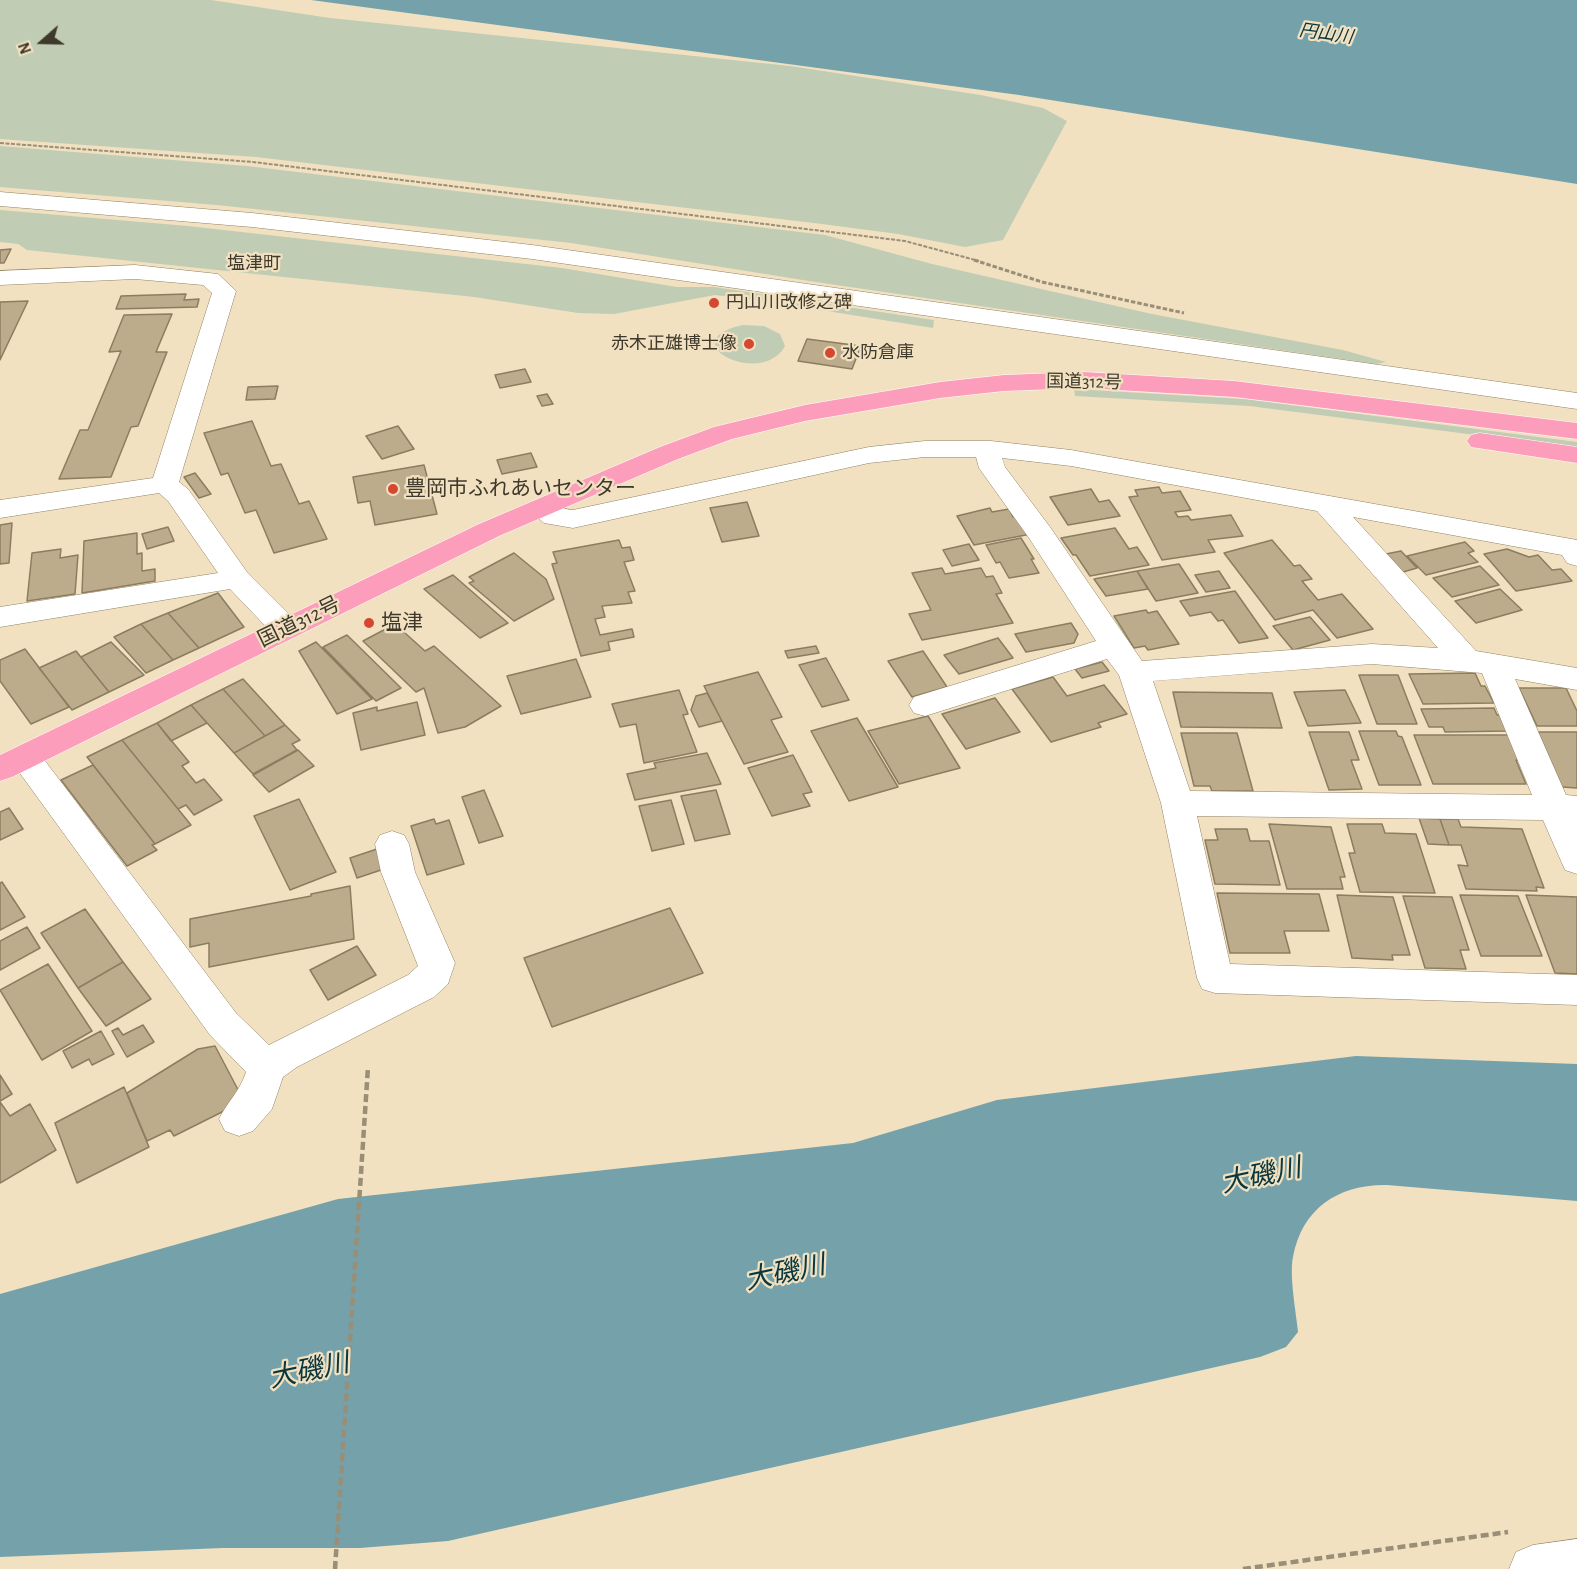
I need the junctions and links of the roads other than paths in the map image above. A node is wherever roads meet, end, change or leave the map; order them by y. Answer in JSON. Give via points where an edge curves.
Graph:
{"nodes":[{"id":1,"x":0,"y":199,"type":"edge"},
{"id":2,"x":0,"y":278,"type":"edge"},
{"id":3,"x":1577,"y":401,"type":"edge"},
{"id":4,"x":1577,"y":431,"type":"edge"},
{"id":5,"x":991,"y":449,"type":"junction"},
{"id":6,"x":1577,"y":455,"type":"edge"},
{"id":7,"x":602,"y":481,"type":"junction"},
{"id":8,"x":165,"y":484,"type":"junction"},
{"id":9,"x":1326,"y":504,"type":"junction"},
{"id":10,"x":541,"y":508,"type":"junction"},
{"id":11,"x":0,"y":509,"type":"edge"},
{"id":12,"x":1575,"y":551,"type":"edge"},
{"id":13,"x":237,"y":579,"type":"junction"},
{"id":14,"x":0,"y":617,"type":"edge"},
{"id":15,"x":286,"y":629,"type":"junction"},
{"id":16,"x":1114,"y":646,"type":"junction"},
{"id":17,"x":1479,"y":661,"type":"junction"},
{"id":18,"x":1134,"y":672,"type":"junction"},
{"id":19,"x":1577,"y":679,"type":"edge"},
{"id":20,"x":925,"y":705,"type":"dead end"},
{"id":21,"x":13,"y":763,"type":"edge"},
{"id":22,"x":1178,"y":803,"type":"junction"},
{"id":23,"x":1566,"y":808,"type":"edge"},
{"id":24,"x":392,"y":844,"type":"dead end"},
{"id":25,"x":1577,"y":861,"type":"edge"},
{"id":26,"x":1577,"y":990,"type":"edge"},
{"id":27,"x":267,"y":1067,"type":"junction"},
{"id":28,"x":239,"y":1119,"type":"dead end"},
{"id":29,"x":1528,"y":1559,"type":"edge"},
{"id":30,"x":1577,"y":1563,"type":"edge"}],
"edges":[{"from":1,"to":3,"type":"street","via":[[252,220],[532,252]]},
{"from":2,"to":8,"type":"street","via":[[135,272],[210,279],[224,291]]},
{"from":4,"to":7,"type":"highway","name":"国道312号","via":[[1234,389],[1084,380],[1004,382],[875,399],[764,422],[723,433]]},
{"from":5,"to":9,"type":"street","via":[[1071,458]]},
{"from":5,"to":10,"type":"street","via":[[925,449],[869,455],[573,519],[554,517]]},
{"from":5,"to":16,"type":"street","via":[[992,468]]},
{"from":6,"to":7,"type":"highway","name":"国道312号","via":[[1231,410],[1081,401],[1006,402],[882,413],[809,427],[731,444]]},
{"from":7,"to":10,"type":"highway","name":"国道312号"},
{"from":8,"to":11,"type":"street"},
{"from":8,"to":13,"type":"street","via":[[178,495]]},
{"from":9,"to":12,"type":"street"},
{"from":9,"to":17,"type":"street"},
{"from":10,"to":15,"type":"highway","name":"国道312号"},
{"from":13,"to":14,"type":"street"},
{"from":13,"to":15,"type":"street"},
{"from":15,"to":21,"type":"highway","name":"国道312号"},
{"from":16,"to":18,"type":"street"},
{"from":16,"to":20,"type":"street"},
{"from":17,"to":18,"type":"street","via":[[1372,654]]},
{"from":17,"to":19,"type":"street"},
{"from":17,"to":23,"type":"street"},
{"from":18,"to":22,"type":"street"},
{"from":21,"to":27,"type":"street","via":[[223,1024]]},
{"from":22,"to":23,"type":"street"},
{"from":22,"to":26,"type":"street","via":[[1215,978]]},
{"from":23,"to":25,"type":"street"},
{"from":24,"to":27,"type":"street","via":[[398,872],[437,963],[435,973],[421,986]]},
{"from":27,"to":28,"type":"street","via":[[258,1097]]},
{"from":29,"to":30,"type":"street"}]}
